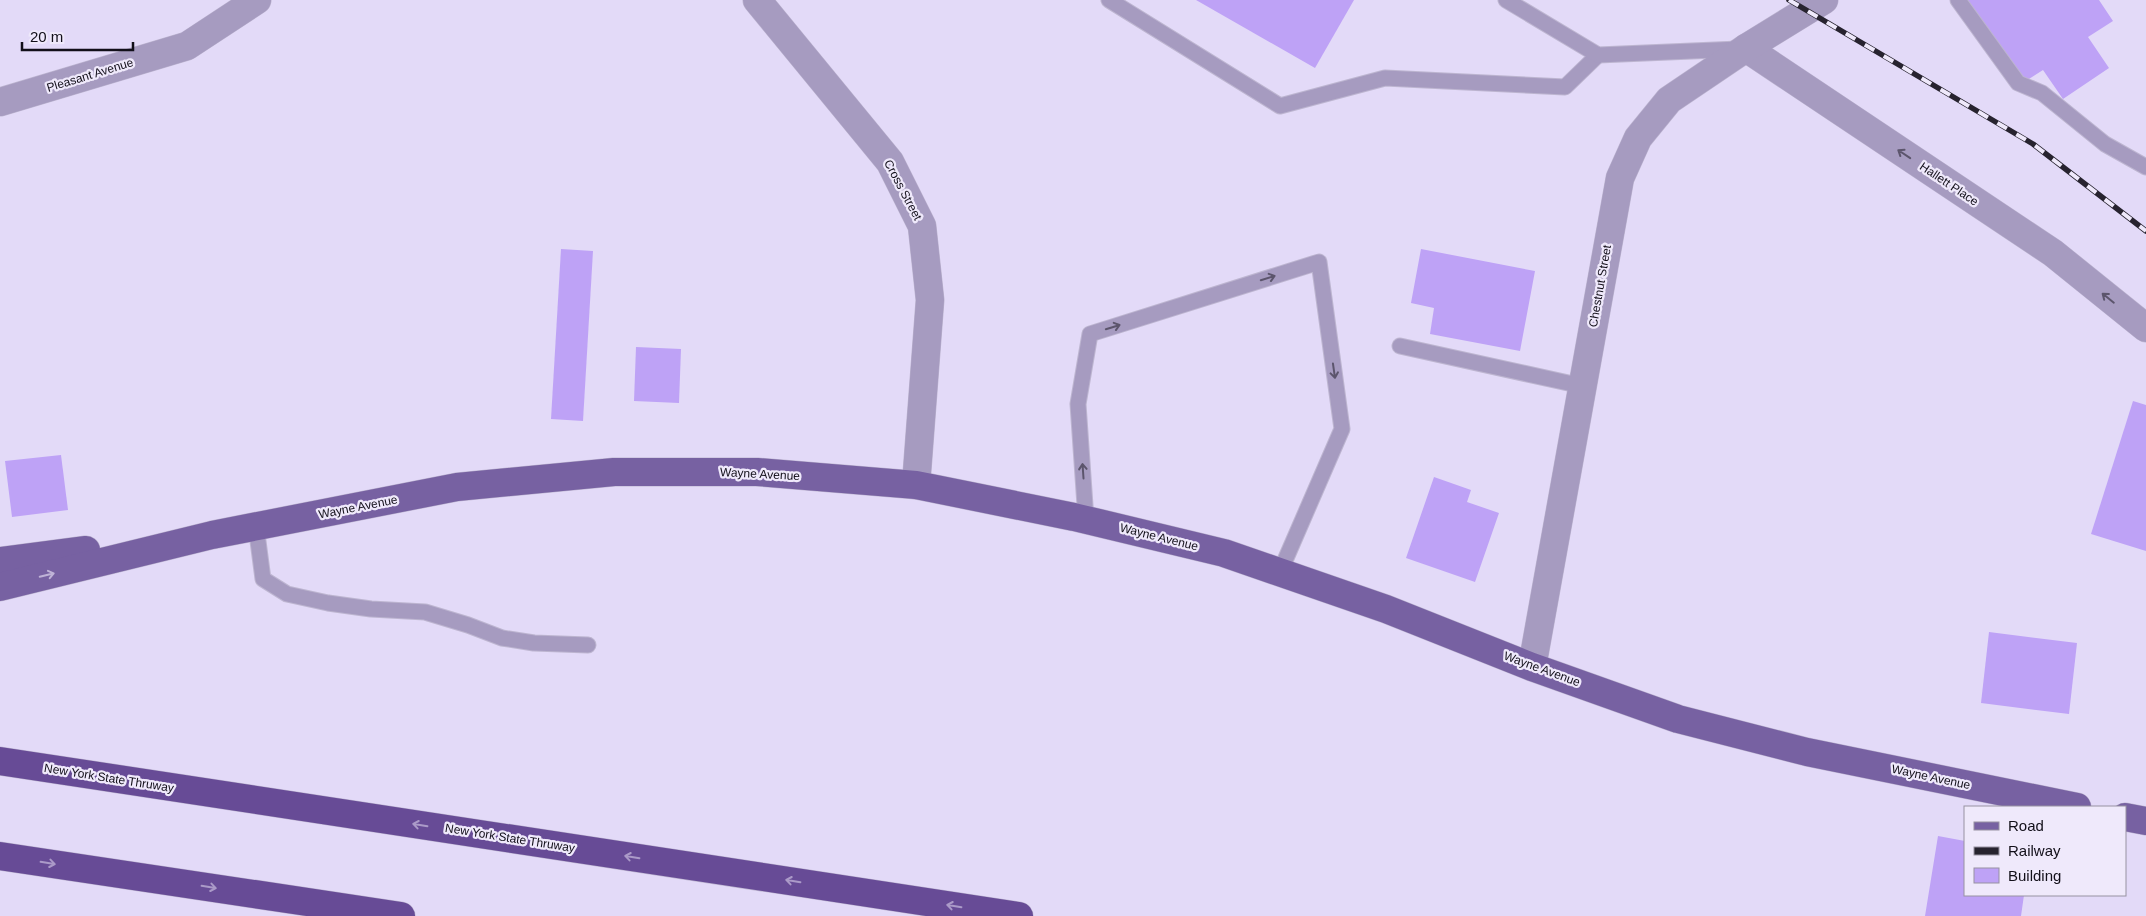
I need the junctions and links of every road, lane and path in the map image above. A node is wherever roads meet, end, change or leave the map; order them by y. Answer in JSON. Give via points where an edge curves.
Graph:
{"nodes":[{"id":1,"x":257,"y":0,"type":"edge"},
{"id":2,"x":757,"y":0,"type":"edge"},
{"id":3,"x":1108,"y":0,"type":"edge"},
{"id":4,"x":1506,"y":0,"type":"edge"},
{"id":5,"x":1824,"y":0,"type":"edge"},
{"id":6,"x":1958,"y":0,"type":"edge"},
{"id":7,"x":1746,"y":48,"type":"junction"},
{"id":8,"x":1598,"y":55,"type":"junction"},
{"id":9,"x":0,"y":102,"type":"edge"},
{"id":10,"x":2146,"y":167,"type":"edge"},
{"id":11,"x":2146,"y":328,"type":"edge"},
{"id":12,"x":1400,"y":346,"type":"dead end"},
{"id":13,"x":1582,"y":386,"type":"junction"},
{"id":14,"x":916,"y":485,"type":"junction"},
{"id":15,"x":1086,"y":520,"type":"junction"},
{"id":16,"x":256,"y":526,"type":"junction"},
{"id":17,"x":212,"y":535,"type":"junction"},
{"id":18,"x":0,"y":561,"type":"edge"},
{"id":19,"x":1280,"y":572,"type":"junction"},
{"id":20,"x":0,"y":587,"type":"edge"},
{"id":21,"x":588,"y":645,"type":"dead end"},
{"id":22,"x":1532,"y":666,"type":"junction"},
{"id":23,"x":0,"y":761,"type":"edge"},
{"id":24,"x":2072,"y":806,"type":"edge"},
{"id":25,"x":2126,"y":817,"type":"edge"},
{"id":26,"x":2146,"y":821,"type":"edge"},
{"id":27,"x":0,"y":856,"type":"edge"},
{"id":28,"x":402,"y":916,"type":"edge"},
{"id":29,"x":1019,"y":916,"type":"edge"}],
"edges":[{"from":1,"to":9,"type":"street","name":"Pleasant Avenue","via":[[187,46]]},
{"from":2,"to":14,"type":"street","name":"Cross Street","via":[[890,162],[922,226],[930,300]]},
{"from":3,"to":8,"type":"lane","via":[[1280,106],[1385,78],[1565,87]]},
{"from":4,"to":8,"type":"lane"},
{"from":5,"to":7,"type":"street","name":"Chestnut Street"},
{"from":6,"to":10,"type":"lane","via":[[2018,83],[2042,93],[2106,144]]},
{"from":7,"to":8,"type":"lane"},
{"from":11,"to":7,"type":"street","name":"Hallett Place","one_way":true,"via":[[2053,253]]},
{"from":7,"to":13,"type":"street","name":"Chestnut Street","via":[[1669,100],[1638,138],[1620,178]]},
{"from":12,"to":13,"type":"lane"},
{"from":13,"to":22,"type":"street","name":"Chestnut Street"},
{"from":14,"to":15,"type":"main road","name":"Wayne Avenue"},
{"from":14,"to":16,"type":"main road","name":"Wayne Avenue","via":[[757,472],[614,472],[456,488]]},
{"from":15,"to":19,"type":"main road","name":"Wayne Avenue","via":[[1224,553]]},
{"from":15,"to":19,"type":"lane","one_way":true,"via":[[1078,404],[1090,334],[1319,262],[1342,429]]},
{"from":16,"to":17,"type":"main road","name":"Wayne Avenue"},
{"from":16,"to":21,"type":"lane","via":[[263,579],[287,594],[371,609],[425,612],[502,638]]},
{"from":17,"to":18,"type":"main road","name":"Wayne Avenue"},
{"from":20,"to":17,"type":"main road","name":"Wayne Avenue","one_way":true},
{"from":19,"to":22,"type":"main road","name":"Wayne Avenue"},
{"from":22,"to":24,"type":"main road","name":"Wayne Avenue","via":[[1678,718],[1807,752]]},
{"from":29,"to":23,"type":"highway","name":"New York State Thruway","one_way":true},
{"from":25,"to":26,"type":"main road"},
{"from":27,"to":28,"type":"highway","one_way":true}]}
